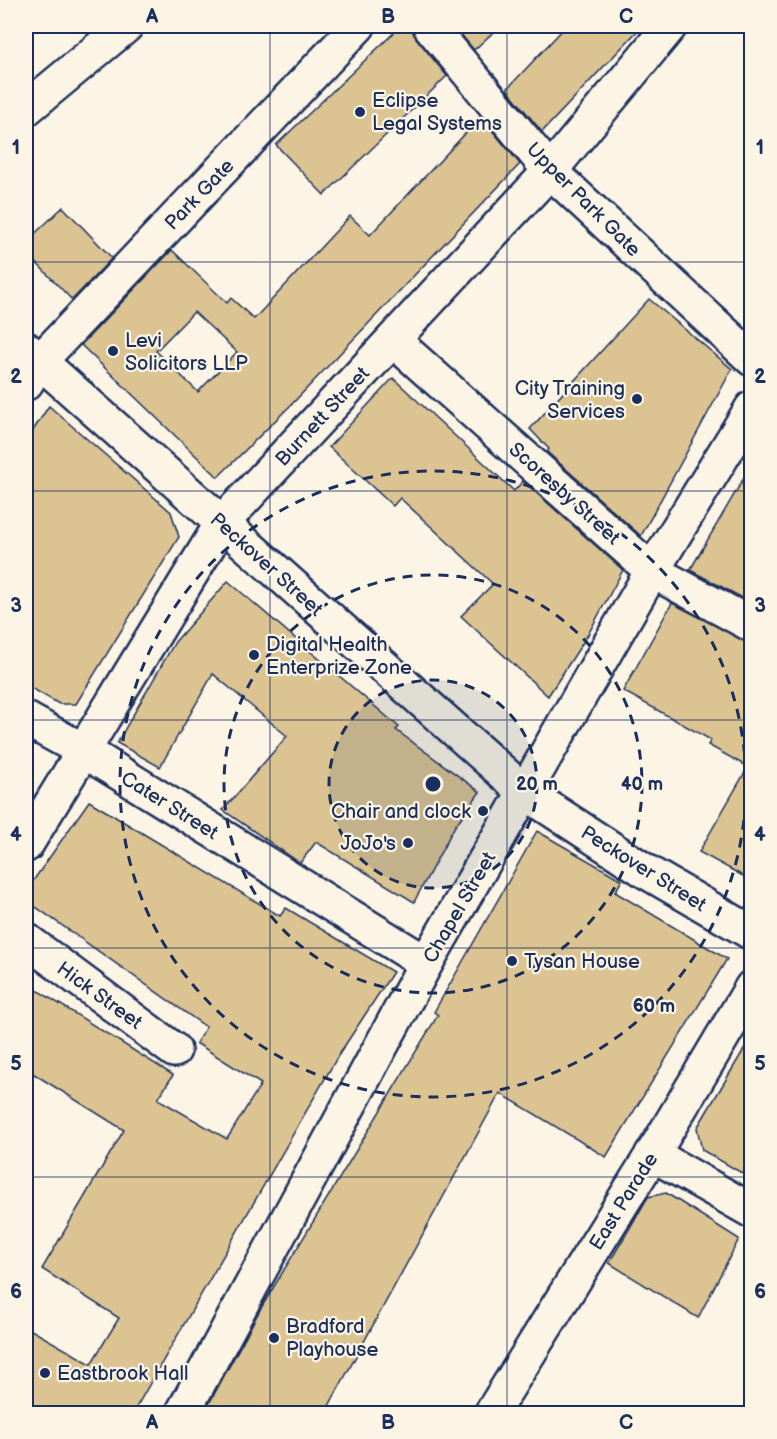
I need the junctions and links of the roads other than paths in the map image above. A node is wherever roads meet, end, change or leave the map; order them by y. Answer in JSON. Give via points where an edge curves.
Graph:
{"nodes":[{"id":1,"x":126,"y":26,"type":"edge"},
{"id":2,"x":358,"y":26,"type":"edge"},
{"id":3,"x":430,"y":26,"type":"edge"},
{"id":4,"x":670,"y":26,"type":"edge"},
{"id":5,"x":26,"y":109,"type":"edge"},
{"id":6,"x":550,"y":171,"type":"junction"},
{"id":7,"x":393,"y":340,"type":"junction"},
{"id":8,"x":752,"y":359,"type":"edge"},
{"id":9,"x":30,"y":365,"type":"edge"},
{"id":10,"x":752,"y":408,"type":"edge"},
{"id":11,"x":222,"y":523,"type":"junction"},
{"id":12,"x":652,"y":572,"type":"junction"},
{"id":13,"x":752,"y":625,"type":"edge"},
{"id":14,"x":26,"y":719,"type":"edge"},
{"id":15,"x":84,"y":751,"type":"junction"},
{"id":16,"x":526,"y":793,"type":"junction"},
{"id":17,"x":26,"y":845,"type":"edge"},
{"id":18,"x":752,"y":933,"type":"edge"},
{"id":19,"x":26,"y":940,"type":"edge"},
{"id":20,"x":421,"y":972,"type":"junction"},
{"id":21,"x":752,"y":987,"type":"edge"},
{"id":22,"x":174,"y":1050,"type":"dead end"},
{"id":23,"x":652,"y":1154,"type":"junction"},
{"id":24,"x":752,"y":1211,"type":"edge"},
{"id":25,"x":182,"y":1413,"type":"edge"},
{"id":26,"x":491,"y":1413,"type":"edge"}],
"edges":[{"from":1,"to":5,"type":"street"},
{"from":2,"to":9,"type":"street","name":"Park Gate"},
{"from":3,"to":6,"type":"street","name":"Upper Park Gate"},
{"from":4,"to":6,"type":"street","name":"Burnett Street"},
{"from":6,"to":7,"type":"street","name":"Burnett Street"},
{"from":6,"to":8,"type":"street","name":"Upper Park Gate"},
{"from":7,"to":11,"type":"street","name":"Burnett Street"},
{"from":7,"to":12,"type":"street","name":"Scoresby Street"},
{"from":9,"to":11,"type":"street","name":"Peckover Street"},
{"from":10,"to":12,"type":"street","name":"Chapel Street"},
{"from":11,"to":15,"type":"street","name":"Burnett Street"},
{"from":11,"to":16,"type":"street","name":"Peckover Street"},
{"from":12,"to":13,"type":"street","name":"Scoresby Street"},
{"from":12,"to":16,"type":"street","name":"Chapel Street"},
{"from":14,"to":15,"type":"street","name":"Cater Street"},
{"from":15,"to":17,"type":"street","name":"Burnett Street"},
{"from":15,"to":20,"type":"street","name":"Cater Street","via":[[312,893]]},
{"from":16,"to":18,"type":"street","name":"Peckover Street","via":[[647,872]]},
{"from":16,"to":20,"type":"street","name":"Chapel Street"},
{"from":19,"to":22,"type":"street","name":"Hick Street"},
{"from":20,"to":25,"type":"street","name":"Chapel Street"},
{"from":21,"to":23,"type":"street","name":"East Parade"},
{"from":23,"to":24,"type":"street"},
{"from":23,"to":26,"type":"street","name":"East Parade"}]}
